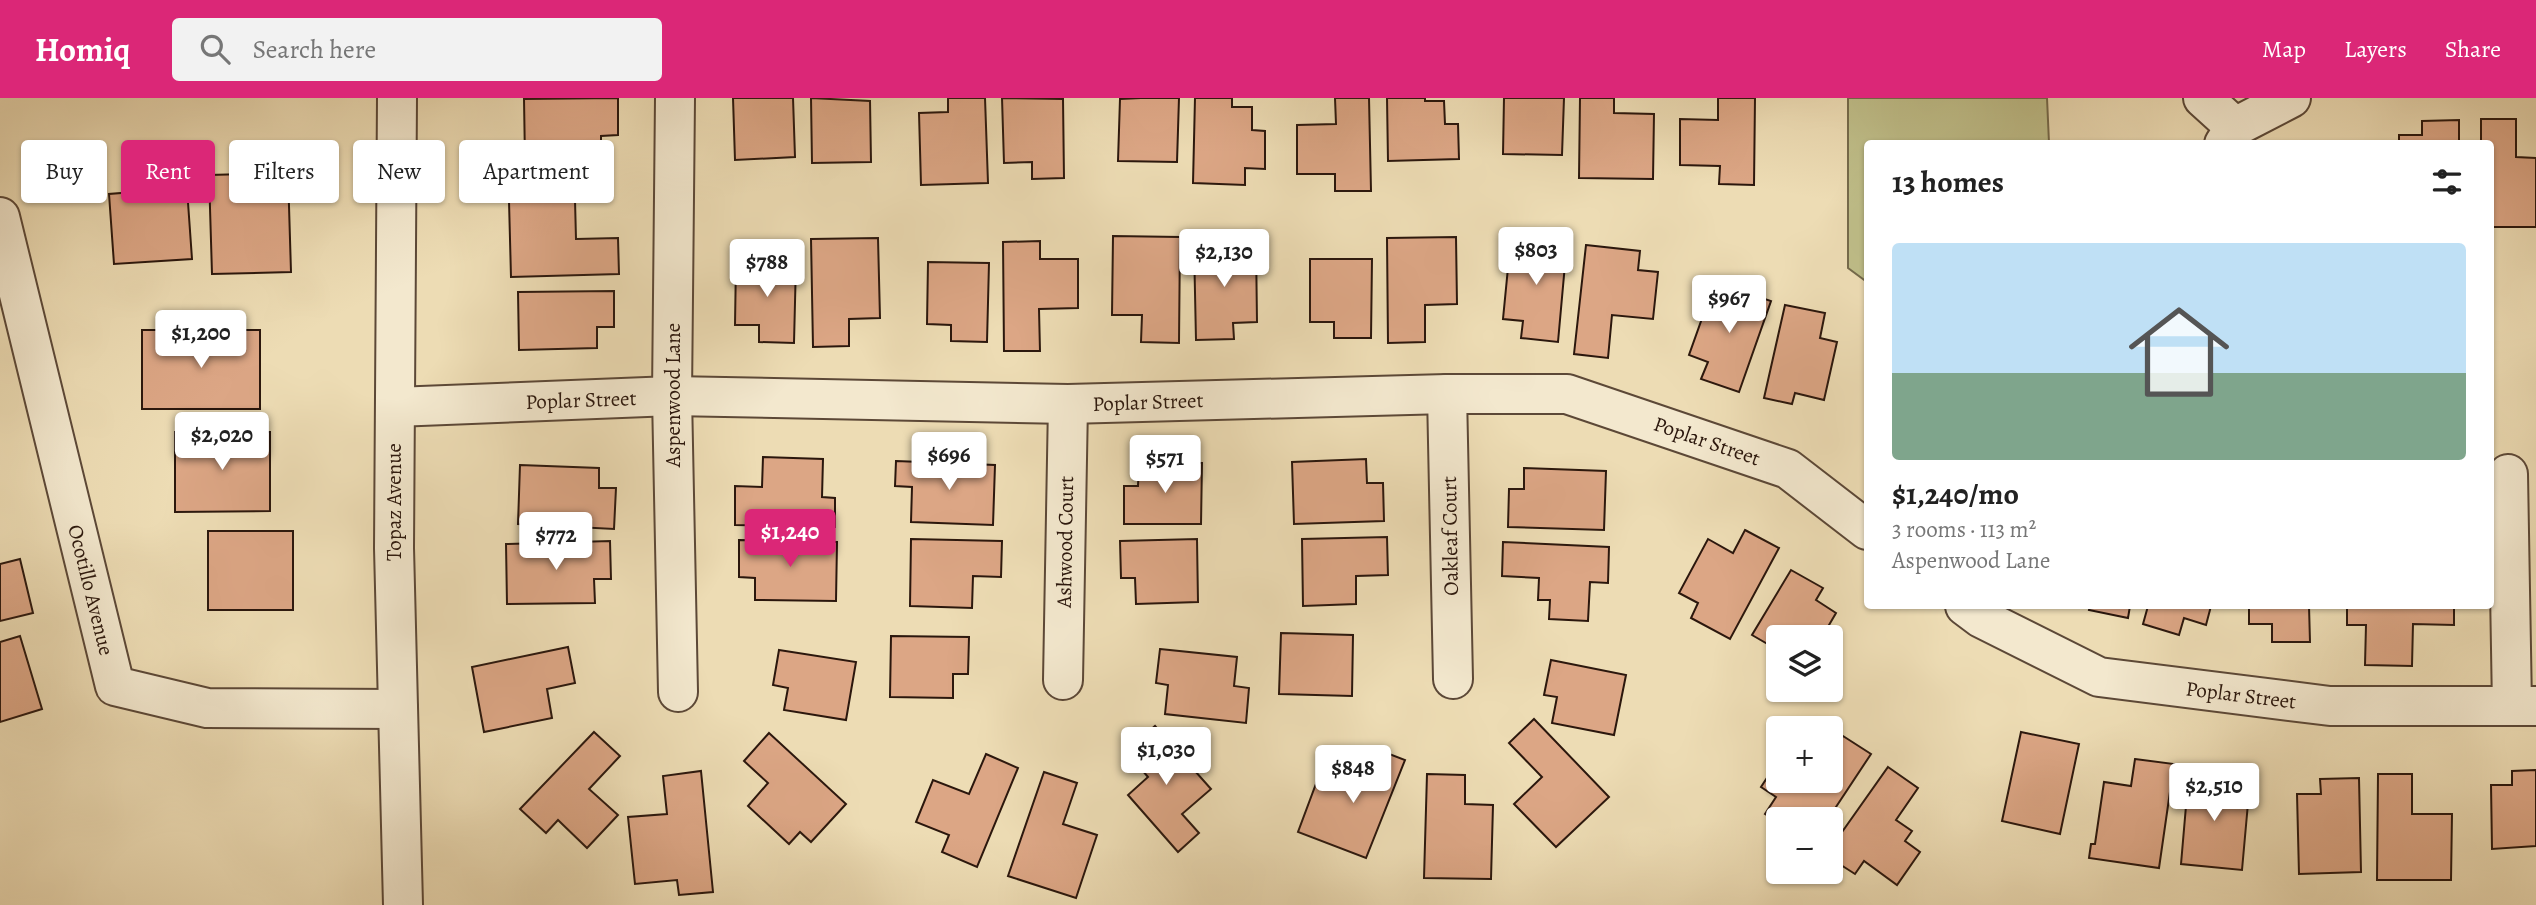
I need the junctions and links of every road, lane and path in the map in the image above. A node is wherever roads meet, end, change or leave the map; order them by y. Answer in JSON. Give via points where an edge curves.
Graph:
{"nodes":[{"id":1,"x":397,"y":98,"type":"edge"},
{"id":2,"x":675,"y":98,"type":"edge"},
{"id":3,"x":2203,"y":98,"type":"edge"},
{"id":4,"x":2291,"y":98,"type":"edge"},
{"id":5,"x":2230,"y":135,"type":"edge"},
{"id":6,"x":0,"y":217,"type":"edge"},
{"id":7,"x":1447,"y":394,"type":"junction"},
{"id":8,"x":672,"y":396,"type":"junction"},
{"id":9,"x":1068,"y":404,"type":"junction"},
{"id":10,"x":395,"y":407,"type":"junction"},
{"id":11,"x":2508,"y":474,"type":"dead end"},
{"id":12,"x":1864,"y":528,"type":"edge"},
{"id":13,"x":1978,"y":610,"type":"edge"},
{"id":14,"x":1452,"y":679,"type":"dead end"},
{"id":15,"x":1063,"y":680,"type":"dead end"},
{"id":16,"x":678,"y":692,"type":"dead end"},
{"id":17,"x":2524,"y":706,"type":"edge"},
{"id":18,"x":398,"y":709,"type":"junction"},
{"id":19,"x":403,"y":905,"type":"edge"}],
"edges":[{"from":1,"to":10,"type":"street","name":"Topaz Avenue"},
{"from":2,"to":8,"type":"street","name":"Aspenwood Lane"},
{"from":3,"to":5,"type":"street"},
{"from":4,"to":5,"type":"street"},
{"from":6,"to":18,"type":"street","name":"Ocotillo Avenue","via":[[115,686],[207,708]]},
{"from":7,"to":9,"type":"street","name":"Poplar Street"},
{"from":7,"to":12,"type":"street","name":"Poplar Street","via":[[1567,394],[1788,469]]},
{"from":7,"to":14,"type":"street","name":"Oakleaf Court"},
{"from":8,"to":9,"type":"street","name":"Poplar Street"},
{"from":8,"to":10,"type":"street","name":"Poplar Street"},
{"from":8,"to":16,"type":"street","name":"Aspenwood Lane"},
{"from":9,"to":15,"type":"street","name":"Ashwood Court"},
{"from":10,"to":18,"type":"street","name":"Topaz Avenue"},
{"from":11,"to":17,"type":"street"},
{"from":13,"to":17,"type":"street","name":"Poplar Street","via":[[2099,677],[2330,706]]},
{"from":18,"to":19,"type":"street","name":"Topaz Avenue"}]}
